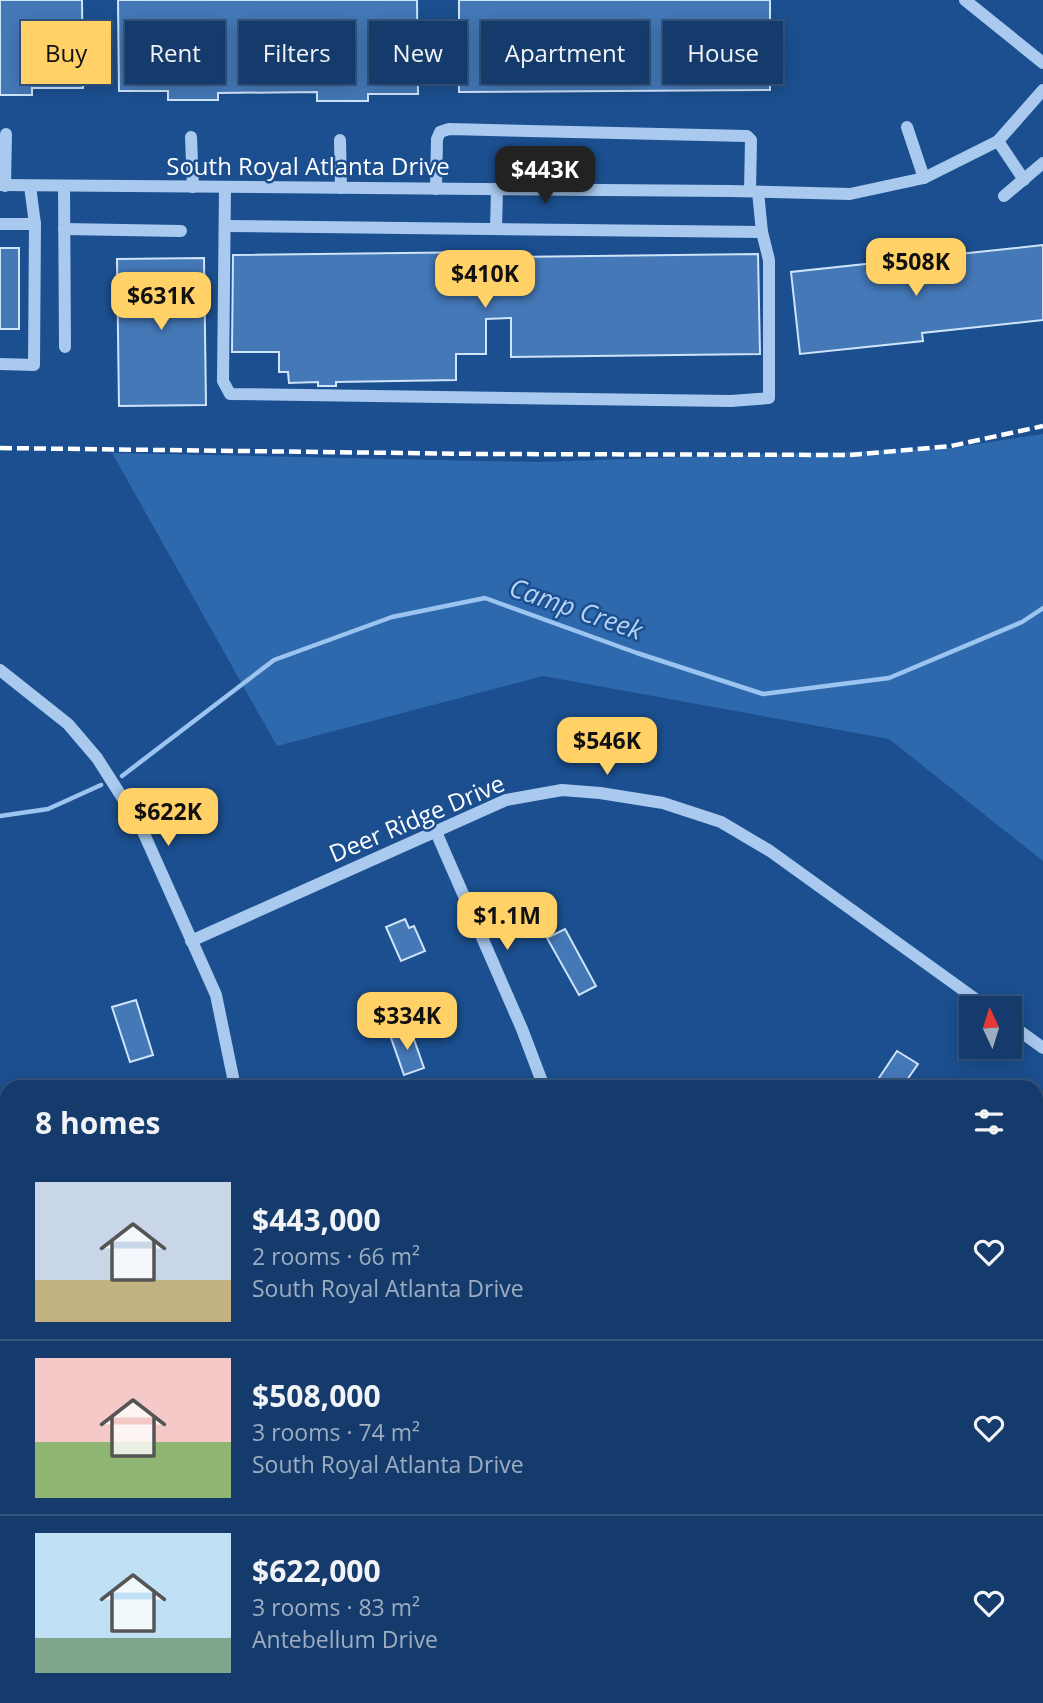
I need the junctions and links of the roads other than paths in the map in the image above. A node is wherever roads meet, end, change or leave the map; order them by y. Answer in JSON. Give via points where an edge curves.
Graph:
{"nodes":[{"id":1,"x":965,"y":0,"type":"edge"},
{"id":2,"x":1043,"y":64,"type":"edge"},
{"id":3,"x":1043,"y":90,"type":"edge"},
{"id":4,"x":907,"y":128,"type":"dead end"},
{"id":5,"x":6,"y":134,"type":"dead end"},
{"id":6,"x":191,"y":138,"type":"dead end"},
{"id":7,"x":340,"y":140,"type":"dead end"},
{"id":8,"x":998,"y":141,"type":"junction"},
{"id":9,"x":1043,"y":163,"type":"edge"},
{"id":10,"x":924,"y":178,"type":"junction"},
{"id":11,"x":1024,"y":180,"type":"junction"},
{"id":12,"x":3,"y":186,"type":"edge"},
{"id":13,"x":30,"y":186,"type":"junction"},
{"id":14,"x":64,"y":186,"type":"junction"},
{"id":15,"x":193,"y":187,"type":"junction"},
{"id":16,"x":225,"y":187,"type":"junction"},
{"id":17,"x":341,"y":188,"type":"junction"},
{"id":18,"x":436,"y":189,"type":"junction"},
{"id":19,"x":497,"y":190,"type":"junction"},
{"id":20,"x":754,"y":192,"type":"junction"},
{"id":21,"x":1004,"y":196,"type":"dead end"},
{"id":22,"x":0,"y":224,"type":"edge"},
{"id":23,"x":35,"y":224,"type":"junction"},
{"id":24,"x":225,"y":226,"type":"junction"},
{"id":25,"x":64,"y":229,"type":"junction"},
{"id":26,"x":496,"y":229,"type":"junction"},
{"id":27,"x":181,"y":231,"type":"dead end"},
{"id":28,"x":762,"y":232,"type":"junction"},
{"id":29,"x":65,"y":347,"type":"dead end"},
{"id":30,"x":0,"y":364,"type":"edge"},
{"id":31,"x":0,"y":670,"type":"edge"},
{"id":32,"x":436,"y":832,"type":"junction"},
{"id":33,"x":191,"y":941,"type":"junction"},
{"id":34,"x":971,"y":996,"type":"edge"},
{"id":35,"x":1022,"y":1033,"type":"edge"},
{"id":36,"x":1043,"y":1048,"type":"edge"},
{"id":37,"x":234,"y":1080,"type":"edge"},
{"id":38,"x":541,"y":1080,"type":"edge"}],
"edges":[{"from":1,"to":2,"type":"street"},
{"from":3,"to":8,"type":"street","name":"South Royal Atlanta Drive"},
{"from":4,"to":10,"type":"street"},
{"from":5,"to":12,"type":"street"},
{"from":6,"to":15,"type":"street"},
{"from":7,"to":17,"type":"street"},
{"from":8,"to":10,"type":"street","name":"South Royal Atlanta Drive"},
{"from":8,"to":11,"type":"street"},
{"from":9,"to":11,"type":"street"},
{"from":10,"to":20,"type":"street","name":"South Royal Atlanta Drive","via":[[850,194]]},
{"from":11,"to":21,"type":"street"},
{"from":12,"to":13,"type":"street","name":"South Royal Atlanta Drive"},
{"from":13,"to":14,"type":"street","name":"South Royal Atlanta Drive"},
{"from":13,"to":23,"type":"street"},
{"from":14,"to":15,"type":"street","name":"South Royal Atlanta Drive"},
{"from":14,"to":25,"type":"street"},
{"from":15,"to":16,"type":"street","name":"South Royal Atlanta Drive"},
{"from":16,"to":17,"type":"street","name":"South Royal Atlanta Drive"},
{"from":16,"to":24,"type":"street"},
{"from":17,"to":18,"type":"street","name":"South Royal Atlanta Drive"},
{"from":18,"to":19,"type":"street","name":"South Royal Atlanta Drive"},
{"from":18,"to":20,"type":"street","via":[[437,139],[449,129],[747,136]]},
{"from":19,"to":20,"type":"street","name":"South Royal Atlanta Drive"},
{"from":19,"to":26,"type":"street"},
{"from":20,"to":28,"type":"street"},
{"from":22,"to":23,"type":"street"},
{"from":23,"to":30,"type":"street","via":[[34,365]]},
{"from":24,"to":26,"type":"street"},
{"from":24,"to":28,"type":"street","via":[[223,382],[229,394],[731,401],[769,398],[768,260]]},
{"from":25,"to":27,"type":"street"},
{"from":25,"to":29,"type":"street"},
{"from":26,"to":28,"type":"street"},
{"from":31,"to":33,"type":"street","via":[[68,724],[97,758],[141,827]]},
{"from":32,"to":33,"type":"street","name":"Deer Ridge Drive"},
{"from":32,"to":34,"type":"street","name":"Deer Ridge Drive","via":[[506,800],[562,790],[673,806],[721,822],[770,851]]},
{"from":32,"to":38,"type":"street"},
{"from":33,"to":37,"type":"street","via":[[216,995]]},
{"from":35,"to":36,"type":"street"}]}
